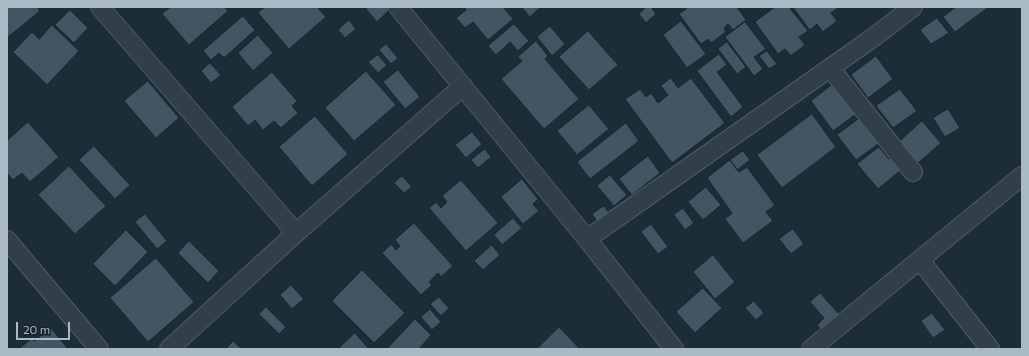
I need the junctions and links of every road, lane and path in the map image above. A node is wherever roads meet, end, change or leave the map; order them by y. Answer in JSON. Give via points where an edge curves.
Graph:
{"nodes":[{"id":1,"x":100,"y":7,"type":"edge"},
{"id":2,"x":398,"y":7,"type":"edge"},
{"id":3,"x":913,"y":7,"type":"edge"},
{"id":4,"x":830,"y":68,"type":"junction"},
{"id":5,"x":463,"y":86,"type":"junction"},
{"id":6,"x":913,"y":172,"type":"dead end"},
{"id":7,"x":1022,"y":176,"type":"edge"},
{"id":8,"x":296,"y":233,"type":"junction"},
{"id":9,"x":587,"y":239,"type":"junction"},
{"id":10,"x":7,"y":240,"type":"edge"},
{"id":11,"x":920,"y":260,"type":"junction"},
{"id":12,"x":99,"y":349,"type":"edge"},
{"id":13,"x":169,"y":349,"type":"edge"},
{"id":14,"x":674,"y":349,"type":"edge"},
{"id":15,"x":811,"y":349,"type":"edge"},
{"id":16,"x":990,"y":349,"type":"edge"}],
"edges":[{"from":1,"to":8,"type":"street"},
{"from":2,"to":5,"type":"street"},
{"from":3,"to":4,"type":"street"},
{"from":4,"to":6,"type":"street"},
{"from":4,"to":9,"type":"street"},
{"from":5,"to":8,"type":"street"},
{"from":5,"to":9,"type":"street"},
{"from":7,"to":11,"type":"street"},
{"from":8,"to":13,"type":"street"},
{"from":9,"to":14,"type":"street"},
{"from":10,"to":12,"type":"street"},
{"from":11,"to":15,"type":"street"},
{"from":11,"to":16,"type":"street"}]}
